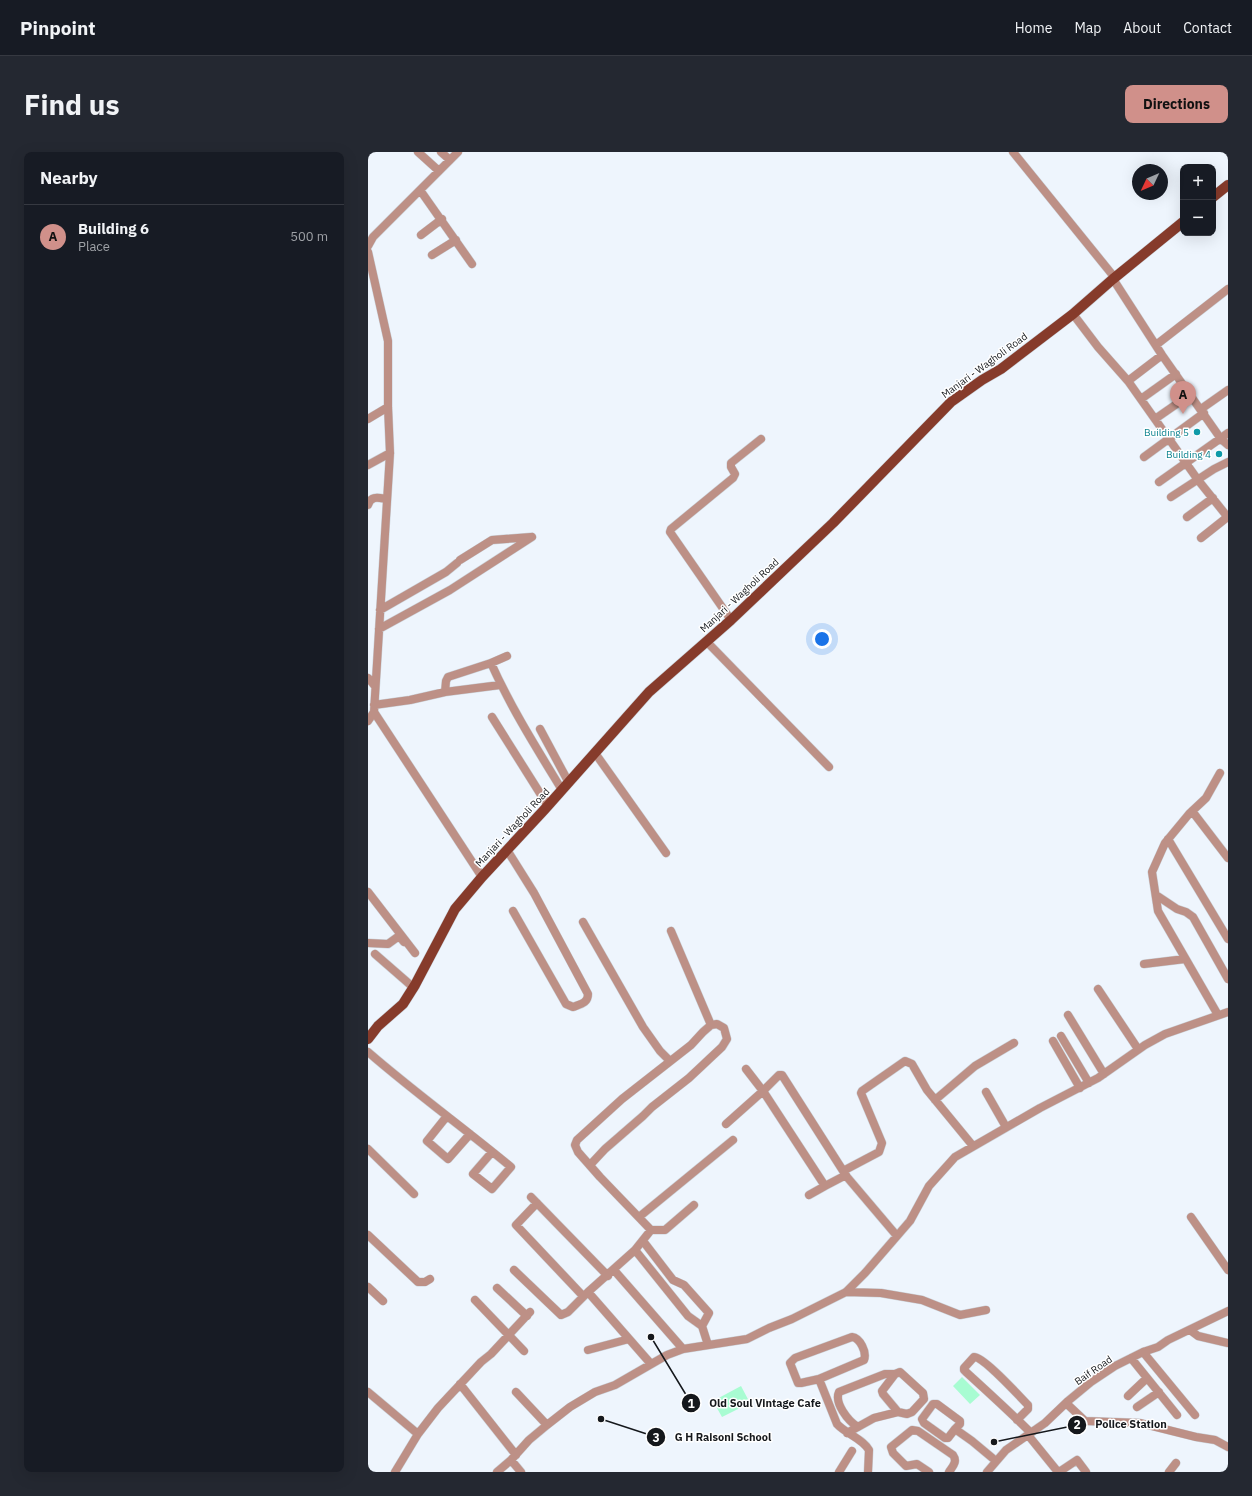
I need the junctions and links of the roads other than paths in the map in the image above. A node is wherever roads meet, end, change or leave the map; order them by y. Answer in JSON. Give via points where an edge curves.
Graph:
{"nodes":[{"id":1,"x":418,"y":152,"type":"edge"},
{"id":2,"x":441,"y":152,"type":"edge"},
{"id":3,"x":458,"y":152,"type":"edge"},
{"id":4,"x":1013,"y":152,"type":"edge"},
{"id":5,"x":450,"y":160,"type":"junction"},
{"id":6,"x":439,"y":171,"type":"junction"},
{"id":7,"x":1228,"y":185,"type":"edge"},
{"id":8,"x":420,"y":190,"type":"junction"},
{"id":9,"x":1216,"y":195,"type":"edge"},
{"id":10,"x":442,"y":219,"type":"junction"},
{"id":11,"x":1180,"y":224,"type":"edge"},
{"id":12,"x":421,"y":235,"type":"dead end"},
{"id":13,"x":456,"y":240,"type":"junction"},
{"id":14,"x":368,"y":246,"type":"edge"},
{"id":15,"x":368,"y":252,"type":"edge"},
{"id":16,"x":432,"y":255,"type":"dead end"},
{"id":17,"x":472,"y":264,"type":"dead end"},
{"id":18,"x":1114,"y":279,"type":"junction"},
{"id":19,"x":376,"y":286,"type":"junction"},
{"id":20,"x":1228,"y":289,"type":"edge"},
{"id":21,"x":368,"y":291,"type":"edge"},
{"id":22,"x":1073,"y":314,"type":"junction"},
{"id":23,"x":1156,"y":345,"type":"junction"},
{"id":24,"x":1162,"y":355,"type":"junction"},
{"id":25,"x":1176,"y":374,"type":"junction"},
{"id":26,"x":1128,"y":381,"type":"junction"},
{"id":27,"x":1228,"y":390,"type":"edge"},
{"id":28,"x":1191,"y":394,"type":"junction"},
{"id":29,"x":1141,"y":399,"type":"junction"},
{"id":30,"x":388,"y":407,"type":"junction"},
{"id":31,"x":1203,"y":411,"type":"junction"},
{"id":32,"x":368,"y":419,"type":"edge"},
{"id":33,"x":1155,"y":419,"type":"junction"},
{"id":34,"x":1228,"y":433,"type":"edge"},
{"id":35,"x":761,"y":439,"type":"dead end"},
{"id":36,"x":1170,"y":439,"type":"junction"},
{"id":37,"x":1221,"y":439,"type":"junction"},
{"id":38,"x":1228,"y":445,"type":"edge"},
{"id":39,"x":390,"y":453,"type":"junction"},
{"id":40,"x":1144,"y":457,"type":"dead end"},
{"id":41,"x":1228,"y":462,"type":"edge"},
{"id":42,"x":1185,"y":463,"type":"junction"},
{"id":43,"x":368,"y":466,"type":"edge"},
{"id":44,"x":1198,"y":480,"type":"junction"},
{"id":45,"x":1159,"y":482,"type":"dead end"},
{"id":46,"x":1171,"y":497,"type":"dead end"},
{"id":47,"x":1213,"y":498,"type":"junction"},
{"id":48,"x":387,"y":499,"type":"junction"},
{"id":49,"x":368,"y":505,"type":"edge"},
{"id":50,"x":1187,"y":517,"type":"dead end"},
{"id":51,"x":1201,"y":538,"type":"dead end"},
{"id":52,"x":380,"y":610,"type":"junction"},
{"id":53,"x":731,"y":620,"type":"junction"},
{"id":54,"x":379,"y":629,"type":"junction"},
{"id":55,"x":707,"y":642,"type":"junction"},
{"id":56,"x":507,"y":656,"type":"dead end"},
{"id":57,"x":491,"y":663,"type":"junction"},
{"id":58,"x":368,"y":678,"type":"edge"},
{"id":59,"x":500,"y":685,"type":"junction"},
{"id":60,"x":375,"y":686,"type":"junction"},
{"id":61,"x":445,"y":692,"type":"junction"},
{"id":62,"x":371,"y":714,"type":"edge"},
{"id":63,"x":492,"y":718,"type":"dead end"},
{"id":64,"x":540,"y":729,"type":"dead end"},
{"id":65,"x":595,"y":752,"type":"junction"},
{"id":66,"x":829,"y":767,"type":"dead end"},
{"id":67,"x":1220,"y":773,"type":"dead end"},
{"id":68,"x":566,"y":786,"type":"junction"},
{"id":69,"x":548,"y":806,"type":"junction"},
{"id":70,"x":1192,"y":811,"type":"junction"},
{"id":71,"x":1168,"y":839,"type":"junction"},
{"id":72,"x":507,"y":850,"type":"junction"},
{"id":73,"x":666,"y":854,"type":"dead end"},
{"id":74,"x":1228,"y":858,"type":"edge"},
{"id":75,"x":482,"y":877,"type":"junction"},
{"id":76,"x":368,"y":892,"type":"edge"},
{"id":77,"x":1156,"y":896,"type":"junction"},
{"id":78,"x":513,"y":911,"type":"dead end"},
{"id":79,"x":583,"y":922,"type":"dead end"},
{"id":80,"x":671,"y":931,"type":"dead end"},
{"id":81,"x":1228,"y":939,"type":"edge"},
{"id":82,"x":368,"y":943,"type":"edge"},
{"id":83,"x":415,"y":953,"type":"junction"},
{"id":84,"x":375,"y":954,"type":"dead end"},
{"id":85,"x":1185,"y":959,"type":"junction"},
{"id":86,"x":428,"y":961,"type":"junction"},
{"id":87,"x":1144,"y":964,"type":"dead end"},
{"id":88,"x":1228,"y":978,"type":"edge"},
{"id":89,"x":414,"y":988,"type":"junction"},
{"id":90,"x":1098,"y":989,"type":"dead end"},
{"id":91,"x":1228,"y":1012,"type":"edge"},
{"id":92,"x":1068,"y":1014,"type":"dead end"},
{"id":93,"x":1218,"y":1016,"type":"junction"},
{"id":94,"x":711,"y":1025,"type":"junction"},
{"id":95,"x":1060,"y":1036,"type":"dead end"},
{"id":96,"x":368,"y":1039,"type":"edge"},
{"id":97,"x":1053,"y":1041,"type":"dead end"},
{"id":98,"x":1014,"y":1044,"type":"dead end"},
{"id":99,"x":1138,"y":1050,"type":"junction"},
{"id":100,"x":368,"y":1052,"type":"edge"},
{"id":101,"x":670,"y":1061,"type":"junction"},
{"id":102,"x":746,"y":1069,"type":"dead end"},
{"id":103,"x":1104,"y":1074,"type":"junction"},
{"id":104,"x":1089,"y":1083,"type":"junction"},
{"id":105,"x":1080,"y":1088,"type":"junction"},
{"id":106,"x":763,"y":1091,"type":"junction"},
{"id":107,"x":986,"y":1092,"type":"dead end"},
{"id":108,"x":935,"y":1100,"type":"junction"},
{"id":109,"x":448,"y":1116,"type":"junction"},
{"id":110,"x":726,"y":1124,"type":"dead end"},
{"id":111,"x":1006,"y":1127,"type":"junction"},
{"id":112,"x":470,"y":1134,"type":"junction"},
{"id":113,"x":732,"y":1140,"type":"dead end"},
{"id":114,"x":973,"y":1146,"type":"junction"},
{"id":115,"x":368,"y":1149,"type":"edge"},
{"id":116,"x":492,"y":1152,"type":"junction"},
{"id":117,"x":590,"y":1165,"type":"junction"},
{"id":118,"x":844,"y":1173,"type":"junction"},
{"id":119,"x":825,"y":1186,"type":"junction"},
{"id":120,"x":414,"y":1194,"type":"dead end"},
{"id":121,"x":809,"y":1195,"type":"dead end"},
{"id":122,"x":531,"y":1197,"type":"dead end"},
{"id":123,"x":537,"y":1203,"type":"junction"},
{"id":124,"x":694,"y":1205,"type":"dead end"},
{"id":125,"x":639,"y":1217,"type":"junction"},
{"id":126,"x":1191,"y":1217,"type":"dead end"},
{"id":127,"x":651,"y":1230,"type":"junction"},
{"id":128,"x":368,"y":1235,"type":"edge"},
{"id":129,"x":897,"y":1236,"type":"junction"},
{"id":130,"x":643,"y":1241,"type":"junction"},
{"id":131,"x":635,"y":1250,"type":"junction"},
{"id":132,"x":514,"y":1270,"type":"dead end"},
{"id":133,"x":614,"y":1270,"type":"junction"},
{"id":134,"x":1228,"y":1270,"type":"edge"},
{"id":135,"x":608,"y":1276,"type":"junction"},
{"id":136,"x":430,"y":1280,"type":"dead end"},
{"id":137,"x":368,"y":1287,"type":"edge"},
{"id":138,"x":497,"y":1288,"type":"dead end"},
{"id":139,"x":846,"y":1292,"type":"junction"},
{"id":140,"x":586,"y":1294,"type":"junction"},
{"id":141,"x":475,"y":1300,"type":"dead end"},
{"id":142,"x":383,"y":1301,"type":"dead end"},
{"id":143,"x":986,"y":1310,"type":"dead end"},
{"id":144,"x":1228,"y":1311,"type":"edge"},
{"id":145,"x":702,"y":1326,"type":"junction"},
{"id":146,"x":1190,"y":1330,"type":"junction"},
{"id":147,"x":508,"y":1335,"type":"junction"},
{"id":148,"x":629,"y":1339,"type":"junction"},
{"id":149,"x":1228,"y":1343,"type":"edge"},
{"id":150,"x":708,"y":1345,"type":"junction"},
{"id":151,"x":683,"y":1349,"type":"junction"},
{"id":152,"x":524,"y":1350,"type":"dead end"},
{"id":153,"x":588,"y":1350,"type":"dead end"},
{"id":154,"x":1143,"y":1352,"type":"junction"},
{"id":155,"x":1131,"y":1358,"type":"junction"},
{"id":156,"x":651,"y":1364,"type":"junction"},
{"id":157,"x":895,"y":1374,"type":"junction"},
{"id":158,"x":1147,"y":1378,"type":"junction"},
{"id":159,"x":819,"y":1379,"type":"junction"},
{"id":160,"x":460,"y":1384,"type":"junction"},
{"id":161,"x":368,"y":1392,"type":"edge"},
{"id":162,"x":516,"y":1392,"type":"dead end"},
{"id":163,"x":1159,"y":1392,"type":"junction"},
{"id":164,"x":1128,"y":1396,"type":"dead end"},
{"id":165,"x":1066,"y":1403,"type":"junction"},
{"id":166,"x":1137,"y":1407,"type":"dead end"},
{"id":167,"x":898,"y":1412,"type":"junction"},
{"id":168,"x":1177,"y":1415,"type":"dead end"},
{"id":169,"x":1195,"y":1415,"type":"dead end"},
{"id":170,"x":1017,"y":1420,"type":"junction"},
{"id":171,"x":547,"y":1425,"type":"junction"},
{"id":172,"x":858,"y":1427,"type":"junction"},
{"id":173,"x":955,"y":1430,"type":"junction"},
{"id":174,"x":847,"y":1432,"type":"junction"},
{"id":175,"x":418,"y":1434,"type":"junction"},
{"id":176,"x":1030,"y":1434,"type":"junction"},
{"id":177,"x":1228,"y":1447,"type":"edge"},
{"id":178,"x":852,"y":1451,"type":"dead end"},
{"id":179,"x":514,"y":1458,"type":"junction"},
{"id":180,"x":996,"y":1461,"type":"junction"},
{"id":181,"x":395,"y":1472,"type":"edge"},
{"id":182,"x":497,"y":1472,"type":"edge"},
{"id":183,"x":521,"y":1472,"type":"edge"},
{"id":184,"x":839,"y":1472,"type":"edge"},
{"id":185,"x":868,"y":1472,"type":"edge"},
{"id":186,"x":929,"y":1472,"type":"edge"},
{"id":187,"x":949,"y":1472,"type":"edge"},
{"id":188,"x":987,"y":1472,"type":"edge"},
{"id":189,"x":1059,"y":1472,"type":"edge"},
{"id":190,"x":1086,"y":1472,"type":"edge"}],
"edges":[{"from":1,"to":6,"type":"street"},
{"from":2,"to":5,"type":"street"},
{"from":3,"to":5,"type":"street"},
{"from":4,"to":18,"type":"street"},
{"from":5,"to":6,"type":"street"},
{"from":6,"to":8,"type":"street"},
{"from":7,"to":9,"type":"main road"},
{"from":8,"to":10,"type":"street"},
{"from":8,"to":14,"type":"street"},
{"from":10,"to":12,"type":"street"},
{"from":10,"to":13,"type":"street"},
{"from":11,"to":18,"type":"main road","name":"Manjari - Wagholi Road"},
{"from":13,"to":16,"type":"street"},
{"from":13,"to":17,"type":"street"},
{"from":15,"to":19,"type":"street"},
{"from":18,"to":22,"type":"main road","name":"Manjari - Wagholi Road"},
{"from":18,"to":23,"type":"street"},
{"from":19,"to":21,"type":"street"},
{"from":19,"to":30,"type":"street","via":[[388,341]]},
{"from":20,"to":23,"type":"street"},
{"from":22,"to":26,"type":"street"},
{"from":22,"to":53,"type":"main road","name":"Manjari - Wagholi Road","via":[[1001,369],[951,402],[833,523]]},
{"from":23,"to":24,"type":"street"},
{"from":24,"to":25,"type":"street"},
{"from":24,"to":26,"type":"street"},
{"from":25,"to":28,"type":"street"},
{"from":25,"to":29,"type":"street"},
{"from":26,"to":29,"type":"street"},
{"from":27,"to":31,"type":"street"},
{"from":28,"to":31,"type":"street"},
{"from":28,"to":33,"type":"street"},
{"from":29,"to":33,"type":"street"},
{"from":30,"to":32,"type":"street"},
{"from":30,"to":39,"type":"street"},
{"from":31,"to":36,"type":"street"},
{"from":31,"to":37,"type":"street"},
{"from":33,"to":36,"type":"street"},
{"from":34,"to":37,"type":"street"},
{"from":35,"to":53,"type":"street","via":[[731,463],[735,474],[733,478],[670,532]]},
{"from":36,"to":40,"type":"street"},
{"from":36,"to":42,"type":"street"},
{"from":37,"to":38,"type":"street"},
{"from":37,"to":42,"type":"street"},
{"from":39,"to":43,"type":"street"},
{"from":39,"to":48,"type":"street"},
{"from":41,"to":44,"type":"street"},
{"from":42,"to":44,"type":"street"},
{"from":42,"to":45,"type":"street"},
{"from":44,"to":46,"type":"street"},
{"from":44,"to":47,"type":"street"},
{"from":47,"to":50,"type":"street"},
{"from":47,"to":51,"type":"street","via":[[1226,518]]},
{"from":48,"to":49,"type":"street","via":[[372,498]]},
{"from":48,"to":52,"type":"street"},
{"from":52,"to":54,"type":"street"},
{"from":52,"to":54,"type":"street","via":[[446,572],[492,540],[532,537],[450,590]]},
{"from":53,"to":55,"type":"main road","name":"Manjari - Wagholi Road"},
{"from":54,"to":60,"type":"street"},
{"from":55,"to":65,"type":"main road","name":"Manjari - Wagholi Road","via":[[649,692]]},
{"from":55,"to":66,"type":"street"},
{"from":56,"to":57,"type":"street"},
{"from":57,"to":59,"type":"street"},
{"from":57,"to":61,"type":"street","via":[[448,677]]},
{"from":58,"to":60,"type":"street"},
{"from":59,"to":61,"type":"street"},
{"from":59,"to":68,"type":"street","via":[[534,745]]},
{"from":60,"to":62,"type":"street"},
{"from":61,"to":62,"type":"street","via":[[410,700]]},
{"from":62,"to":75,"type":"street"},
{"from":63,"to":69,"type":"street"},
{"from":64,"to":68,"type":"street"},
{"from":65,"to":68,"type":"main road","name":"Manjari - Wagholi Road"},
{"from":65,"to":73,"type":"street"},
{"from":67,"to":70,"type":"street","via":[[1206,798]]},
{"from":68,"to":69,"type":"main road","name":"Manjari - Wagholi Road"},
{"from":69,"to":72,"type":"main road","name":"Manjari - Wagholi Road"},
{"from":70,"to":71,"type":"street"},
{"from":70,"to":74,"type":"street"},
{"from":71,"to":77,"type":"street","via":[[1152,872]]},
{"from":71,"to":81,"type":"street"},
{"from":72,"to":75,"type":"main road","name":"Manjari - Wagholi Road"},
{"from":72,"to":78,"type":"street","via":[[534,893],[588,994],[585,1002],[573,1007],[566,1004]]},
{"from":75,"to":86,"type":"main road","name":"Manjari - Wagholi Road","via":[[455,909]]},
{"from":76,"to":83,"type":"street"},
{"from":77,"to":85,"type":"street","via":[[1158,911]]},
{"from":77,"to":88,"type":"street","via":[[1193,917]]},
{"from":79,"to":101,"type":"street","via":[[643,1027]]},
{"from":80,"to":94,"type":"street"},
{"from":82,"to":83,"type":"street","via":[[388,944],[399,936]]},
{"from":83,"to":86,"type":"street"},
{"from":84,"to":89,"type":"street"},
{"from":85,"to":87,"type":"street"},
{"from":85,"to":93,"type":"street"},
{"from":86,"to":89,"type":"main road","name":"Manjari - Wagholi Road"},
{"from":89,"to":96,"type":"main road","name":"Manjari - Wagholi Road","via":[[403,1004],[378,1026]]},
{"from":90,"to":99,"type":"street"},
{"from":91,"to":93,"type":"street"},
{"from":92,"to":103,"type":"street"},
{"from":93,"to":99,"type":"street","via":[[1165,1034]]},
{"from":94,"to":101,"type":"street"},
{"from":94,"to":117,"type":"street","via":[[717,1024],[724,1028],[727,1039],[722,1047]]},
{"from":95,"to":104,"type":"street"},
{"from":97,"to":105,"type":"street"},
{"from":98,"to":108,"type":"street","via":[[975,1066]]},
{"from":99,"to":103,"type":"street"},
{"from":100,"to":109,"type":"street"},
{"from":101,"to":117,"type":"street","via":[[622,1099],[577,1140],[575,1146],[578,1152]]},
{"from":102,"to":106,"type":"street"},
{"from":103,"to":104,"type":"street"},
{"from":104,"to":105,"type":"street"},
{"from":105,"to":111,"type":"street"},
{"from":106,"to":110,"type":"street"},
{"from":106,"to":118,"type":"street","via":[[782,1075]]},
{"from":106,"to":119,"type":"street"},
{"from":107,"to":111,"type":"street"},
{"from":108,"to":114,"type":"street"},
{"from":108,"to":118,"type":"street","via":[[908,1061],[865,1088],[861,1093],[882,1148]]},
{"from":109,"to":112,"type":"street"},
{"from":109,"to":112,"type":"street","via":[[427,1141],[448,1159]]},
{"from":111,"to":114,"type":"street"},
{"from":112,"to":116,"type":"street"},
{"from":113,"to":125,"type":"street"},
{"from":114,"to":129,"type":"street","via":[[955,1157],[932,1182],[910,1221]]},
{"from":115,"to":120,"type":"street"},
{"from":116,"to":116,"type":"street","via":[[473,1174],[492,1189],[511,1167]]},
{"from":117,"to":125,"type":"street"},
{"from":118,"to":119,"type":"street"},
{"from":118,"to":129,"type":"street"},
{"from":119,"to":121,"type":"street"},
{"from":122,"to":123,"type":"street"},
{"from":123,"to":135,"type":"street"},
{"from":123,"to":140,"type":"street","via":[[516,1224]]},
{"from":124,"to":127,"type":"street","via":[[665,1230]]},
{"from":125,"to":127,"type":"street"},
{"from":126,"to":134,"type":"street"},
{"from":127,"to":130,"type":"street"},
{"from":128,"to":136,"type":"street","via":[[418,1282]]},
{"from":129,"to":139,"type":"street"},
{"from":130,"to":131,"type":"street"},
{"from":130,"to":145,"type":"street","via":[[673,1280],[684,1285],[709,1313]]},
{"from":131,"to":133,"type":"street"},
{"from":131,"to":145,"type":"street","via":[[688,1316]]},
{"from":132,"to":140,"type":"street","via":[[561,1315],[568,1312]]},
{"from":133,"to":135,"type":"street"},
{"from":133,"to":151,"type":"street"},
{"from":135,"to":140,"type":"street"},
{"from":137,"to":142,"type":"street"},
{"from":138,"to":147,"type":"street","via":[[529,1314]]},
{"from":139,"to":143,"type":"street","via":[[881,1293],[922,1300],[960,1315]]},
{"from":139,"to":150,"type":"street","via":[[747,1339]]},
{"from":140,"to":148,"type":"street"},
{"from":141,"to":147,"type":"street"},
{"from":144,"to":146,"type":"street","name":"Baif Road"},
{"from":145,"to":150,"type":"street"},
{"from":146,"to":149,"type":"street","via":[[1198,1336]]},
{"from":146,"to":154,"type":"street","name":"Baif Road"},
{"from":147,"to":152,"type":"street"},
{"from":147,"to":160,"type":"street"},
{"from":148,"to":153,"type":"street"},
{"from":148,"to":156,"type":"street"},
{"from":150,"to":151,"type":"street"},
{"from":151,"to":156,"type":"street"},
{"from":154,"to":155,"type":"street","name":"Baif Road"},
{"from":154,"to":169,"type":"street"},
{"from":155,"to":158,"type":"street"},
{"from":155,"to":165,"type":"street","name":"Baif Road","via":[[1115,1366]]},
{"from":156,"to":171,"type":"street","via":[[615,1385],[595,1392]]},
{"from":157,"to":167,"type":"street","via":[[882,1391]]},
{"from":157,"to":167,"type":"street","via":[[900,1372],[923,1393],[924,1399],[912,1412]]},
{"from":157,"to":172,"type":"street","via":[[886,1374],[838,1392],[846,1418]]},
{"from":158,"to":163,"type":"street"},
{"from":158,"to":164,"type":"street"},
{"from":159,"to":159,"type":"street","via":[[798,1383],[790,1363],[795,1358],[852,1337],[860,1342],[864,1360]]},
{"from":159,"to":174,"type":"street","via":[[837,1424]]},
{"from":160,"to":175,"type":"street"},
{"from":160,"to":179,"type":"street"},
{"from":161,"to":175,"type":"street"},
{"from":162,"to":171,"type":"street"},
{"from":163,"to":166,"type":"street"},
{"from":163,"to":168,"type":"street"},
{"from":165,"to":176,"type":"street","name":"Baif Road"},
{"from":165,"to":177,"type":"street","via":[[1085,1421],[1140,1423],[1215,1440]]},
{"from":167,"to":172,"type":"street","via":[[874,1418]]},
{"from":170,"to":170,"type":"street","via":[[1028,1409],[1028,1404],[998,1374],[979,1358],[974,1357],[964,1370]]},
{"from":170,"to":176,"type":"street"},
{"from":171,"to":179,"type":"street"},
{"from":172,"to":174,"type":"street"},
{"from":173,"to":173,"type":"street","via":[[960,1421],[937,1404],[934,1404],[922,1419],[945,1438]]},
{"from":173,"to":180,"type":"street"},
{"from":174,"to":185,"type":"street","via":[[869,1450]]},
{"from":175,"to":181,"type":"street"},
{"from":176,"to":180,"type":"street","name":"Baif Road","via":[[1006,1450]]},
{"from":176,"to":189,"type":"street"},
{"from":178,"to":184,"type":"street"},
{"from":179,"to":182,"type":"street"},
{"from":179,"to":183,"type":"street"},
{"from":180,"to":188,"type":"street","name":"Baif Road"},
{"from":186,"to":187,"type":"street","via":[[917,1464],[906,1466],[891,1447],[912,1430],[918,1431],[953,1456],[955,1462]]},
{"from":189,"to":190,"type":"street","via":[[1076,1460]]}]}
